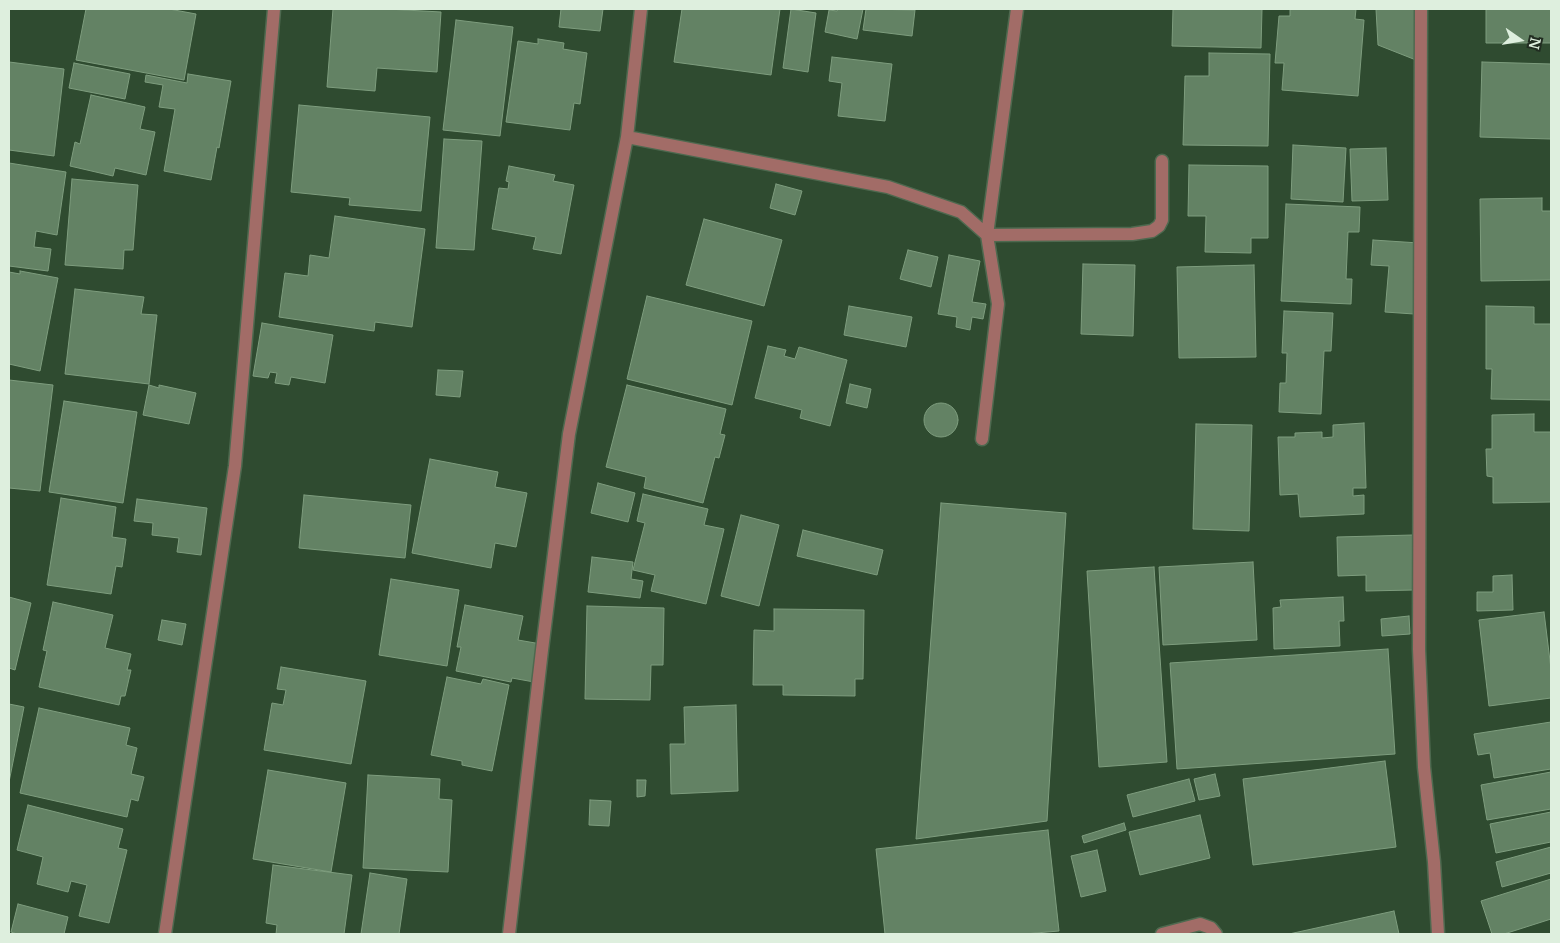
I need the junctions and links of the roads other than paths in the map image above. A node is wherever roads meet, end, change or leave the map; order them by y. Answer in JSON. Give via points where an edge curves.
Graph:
{"nodes":[{"id":1,"x":274,"y":9,"type":"edge"},
{"id":2,"x":642,"y":9,"type":"edge"},
{"id":3,"x":1017,"y":9,"type":"edge"},
{"id":4,"x":1421,"y":9,"type":"edge"},
{"id":5,"x":627,"y":137,"type":"junction"},
{"id":6,"x":1162,"y":161,"type":"dead end"},
{"id":7,"x":986,"y":235,"type":"junction"},
{"id":8,"x":982,"y":439,"type":"dead end"},
{"id":9,"x":165,"y":934,"type":"edge"},
{"id":10,"x":509,"y":934,"type":"edge"},
{"id":11,"x":1162,"y":934,"type":"edge"},
{"id":12,"x":1216,"y":934,"type":"edge"},
{"id":13,"x":1438,"y":934,"type":"edge"}],
"edges":[{"from":1,"to":9,"type":"street","via":[[235,466]]},
{"from":2,"to":5,"type":"street"},
{"from":3,"to":7,"type":"street"},
{"from":4,"to":13,"type":"street","via":[[1419,649],[1424,767]]},
{"from":5,"to":7,"type":"street","via":[[888,187],[961,212]]},
{"from":5,"to":10,"type":"street","via":[[569,434]]},
{"from":6,"to":7,"type":"street","via":[[1162,220],[1152,231],[1132,234]]},
{"from":7,"to":8,"type":"street","via":[[998,304]]},
{"from":11,"to":12,"type":"street","via":[[1200,924]]}]}
